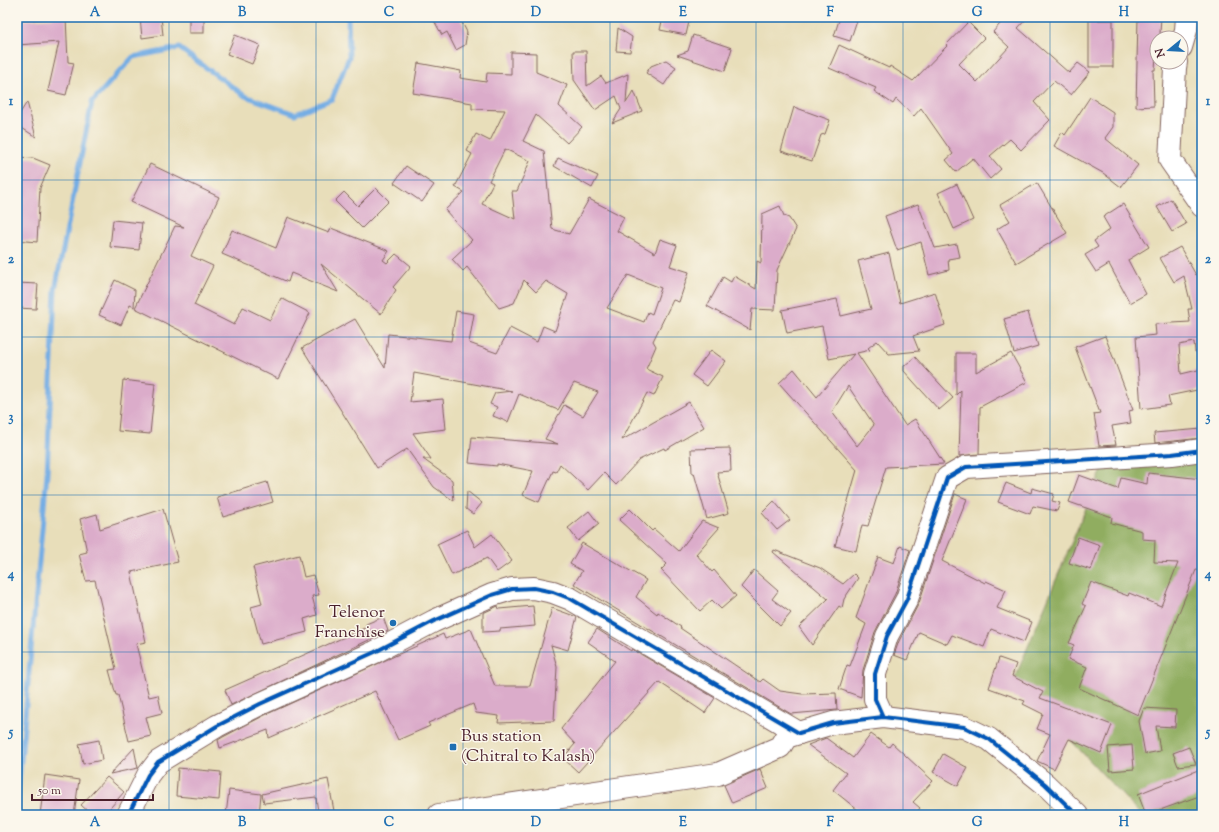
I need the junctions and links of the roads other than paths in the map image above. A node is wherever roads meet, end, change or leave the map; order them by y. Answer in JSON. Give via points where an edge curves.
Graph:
{"nodes":[{"id":1,"x":1186,"y":17,"type":"edge"},
{"id":2,"x":1186,"y":30,"type":"edge"},
{"id":3,"x":1174,"y":70,"type":"edge"},
{"id":4,"x":1202,"y":206,"type":"edge"},
{"id":5,"x":1202,"y":450,"type":"edge"},
{"id":6,"x":883,"y":717,"type":"junction"},
{"id":7,"x":799,"y":733,"type":"junction"},
{"id":8,"x":128,"y":815,"type":"edge"},
{"id":9,"x":439,"y":815,"type":"edge"},
{"id":10,"x":1077,"y":815,"type":"edge"}],
"edges":[{"from":1,"to":2,"type":"street"},
{"from":3,"to":4,"type":"street","via":[[1170,160]]},
{"from":5,"to":6,"type":"street","via":[[966,467],[947,478],[907,599],[887,636],[875,674],[875,699]]},
{"from":6,"to":7,"type":"street","via":[[833,723]]},
{"from":6,"to":10,"type":"street","via":[[964,727],[989,739],[1045,784]]},
{"from":7,"to":8,"type":"street","via":[[571,599],[534,588],[512,589],[492,595],[434,621],[376,652],[297,686],[217,726],[158,762],[148,775]]},
{"from":7,"to":9,"type":"street","via":[[786,737],[780,747],[718,774]]}]}
